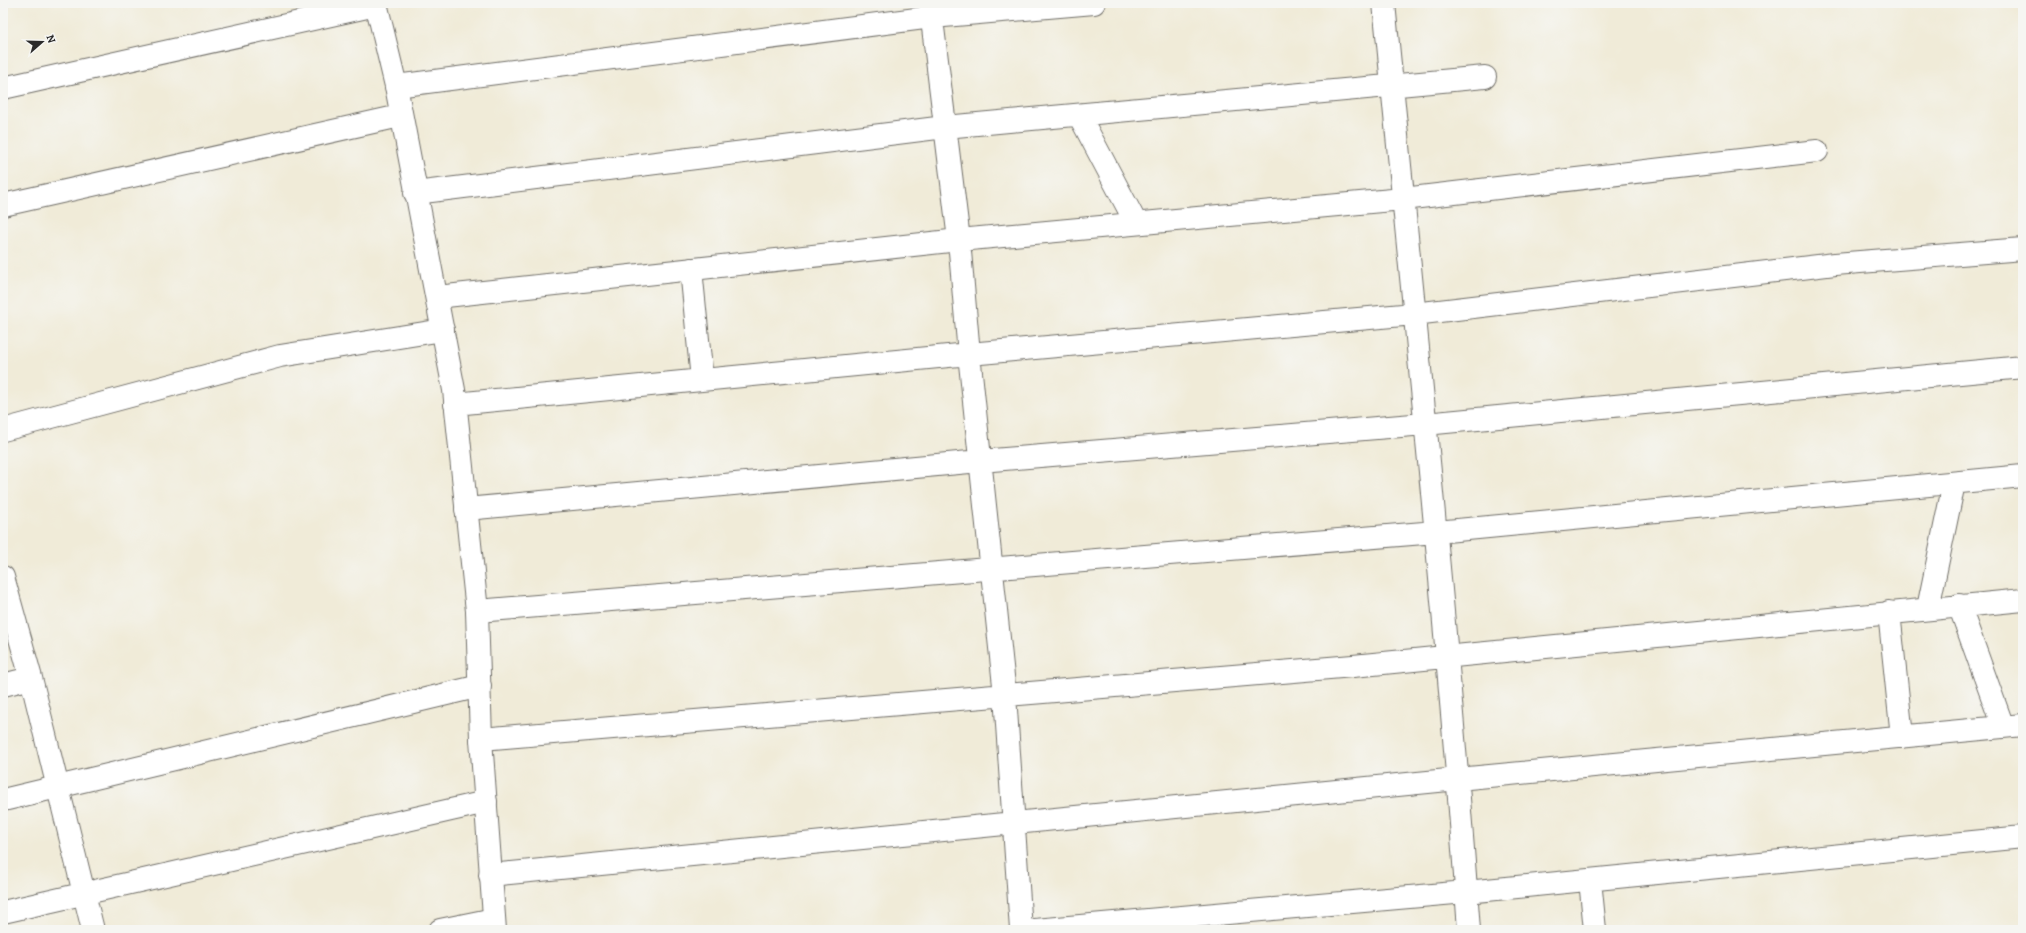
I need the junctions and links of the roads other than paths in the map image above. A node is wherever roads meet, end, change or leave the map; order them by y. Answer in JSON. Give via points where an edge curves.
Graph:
{"nodes":[{"id":1,"x":1094,"y":3,"type":"edge"},
{"id":2,"x":1384,"y":3,"type":"edge"},
{"id":3,"x":376,"y":4,"type":"edge"},
{"id":4,"x":931,"y":10,"type":"edge"},
{"id":5,"x":1485,"y":77,"type":"dead end"},
{"id":6,"x":1392,"y":84,"type":"junction"},
{"id":7,"x":396,"y":86,"type":"junction"},
{"id":8,"x":3,"y":88,"type":"edge"},
{"id":9,"x":1079,"y":115,"type":"junction"},
{"id":10,"x":400,"y":116,"type":"junction"},
{"id":11,"x":945,"y":127,"type":"junction"},
{"id":12,"x":1818,"y":151,"type":"dead end"},
{"id":13,"x":415,"y":193,"type":"junction"},
{"id":14,"x":1404,"y":199,"type":"junction"},
{"id":15,"x":3,"y":205,"type":"edge"},
{"id":16,"x":1136,"y":223,"type":"junction"},
{"id":17,"x":959,"y":240,"type":"junction"},
{"id":18,"x":2023,"y":249,"type":"edge"},
{"id":19,"x":692,"y":269,"type":"junction"},
{"id":20,"x":437,"y":297,"type":"junction"},
{"id":21,"x":1414,"y":314,"type":"junction"},
{"id":22,"x":443,"y":330,"type":"junction"},
{"id":23,"x":969,"y":354,"type":"junction"},
{"id":24,"x":2023,"y":367,"type":"edge"},
{"id":25,"x":702,"y":380,"type":"junction"},
{"id":26,"x":455,"y":404,"type":"junction"},
{"id":27,"x":1425,"y":424,"type":"junction"},
{"id":28,"x":3,"y":430,"type":"edge"},
{"id":29,"x":980,"y":461,"type":"junction"},
{"id":30,"x":2023,"y":476,"type":"edge"},
{"id":31,"x":1954,"y":483,"type":"junction"},
{"id":32,"x":466,"y":509,"type":"junction"},
{"id":33,"x":1436,"y":532,"type":"junction"},
{"id":34,"x":991,"y":567,"type":"junction"},
{"id":35,"x":3,"y":578,"type":"edge"},
{"id":36,"x":2023,"y":600,"type":"edge"},
{"id":37,"x":1959,"y":605,"type":"junction"},
{"id":38,"x":1928,"y":608,"type":"junction"},
{"id":39,"x":477,"y":611,"type":"junction"},
{"id":40,"x":1888,"y":612,"type":"junction"},
{"id":41,"x":1446,"y":658,"type":"junction"},
{"id":42,"x":31,"y":678,"type":"junction"},
{"id":43,"x":3,"y":685,"type":"edge"},
{"id":44,"x":480,"y":686,"type":"junction"},
{"id":45,"x":1005,"y":695,"type":"junction"},
{"id":46,"x":2013,"y":726,"type":"edge"},
{"id":47,"x":1902,"y":737,"type":"junction"},
{"id":48,"x":481,"y":739,"type":"junction"},
{"id":49,"x":1458,"y":779,"type":"junction"},
{"id":50,"x":57,"y":788,"type":"junction"},
{"id":51,"x":3,"y":800,"type":"edge"},
{"id":52,"x":486,"y":802,"type":"junction"},
{"id":53,"x":1014,"y":824,"type":"junction"},
{"id":54,"x":2023,"y":837,"type":"edge"},
{"id":55,"x":490,"y":876,"type":"junction"},
{"id":56,"x":1590,"y":880,"type":"junction"},
{"id":57,"x":1466,"y":892,"type":"junction"},
{"id":58,"x":82,"y":894,"type":"junction"},
{"id":59,"x":3,"y":912,"type":"edge"},
{"id":60,"x":494,"y":925,"type":"edge"},
{"id":61,"x":93,"y":930,"type":"edge"},
{"id":62,"x":440,"y":930,"type":"edge"},
{"id":63,"x":1021,"y":930,"type":"edge"},
{"id":64,"x":1035,"y":930,"type":"edge"},
{"id":65,"x":1469,"y":930,"type":"edge"},
{"id":66,"x":1595,"y":930,"type":"edge"}],
"edges":[{"from":1,"to":4,"type":"street"},
{"from":2,"to":6,"type":"street"},
{"from":3,"to":7,"type":"street"},
{"from":3,"to":8,"type":"street"},
{"from":4,"to":7,"type":"street"},
{"from":4,"to":11,"type":"street"},
{"from":5,"to":6,"type":"street"},
{"from":6,"to":9,"type":"street"},
{"from":6,"to":14,"type":"street"},
{"from":7,"to":10,"type":"street"},
{"from":9,"to":11,"type":"street"},
{"from":9,"to":16,"type":"street"},
{"from":10,"to":13,"type":"street"},
{"from":10,"to":15,"type":"street"},
{"from":11,"to":13,"type":"street"},
{"from":11,"to":17,"type":"street"},
{"from":12,"to":14,"type":"street"},
{"from":13,"to":20,"type":"street"},
{"from":14,"to":16,"type":"street"},
{"from":14,"to":21,"type":"street"},
{"from":16,"to":17,"type":"street"},
{"from":17,"to":19,"type":"street"},
{"from":17,"to":23,"type":"street"},
{"from":18,"to":21,"type":"street","via":[[1835,264]]},
{"from":19,"to":20,"type":"street"},
{"from":19,"to":25,"type":"street"},
{"from":20,"to":22,"type":"street"},
{"from":21,"to":23,"type":"street"},
{"from":21,"to":27,"type":"street"},
{"from":22,"to":26,"type":"street"},
{"from":22,"to":28,"type":"street","via":[[280,356]]},
{"from":23,"to":25,"type":"street"},
{"from":23,"to":29,"type":"street"},
{"from":24,"to":27,"type":"street"},
{"from":25,"to":26,"type":"street"},
{"from":26,"to":32,"type":"street"},
{"from":27,"to":29,"type":"street"},
{"from":27,"to":33,"type":"street"},
{"from":29,"to":32,"type":"street"},
{"from":29,"to":34,"type":"street"},
{"from":30,"to":31,"type":"street"},
{"from":31,"to":33,"type":"street"},
{"from":31,"to":38,"type":"street"},
{"from":32,"to":39,"type":"street"},
{"from":33,"to":34,"type":"street"},
{"from":33,"to":41,"type":"street"},
{"from":34,"to":39,"type":"street"},
{"from":34,"to":45,"type":"street"},
{"from":35,"to":42,"type":"street"},
{"from":36,"to":37,"type":"street"},
{"from":37,"to":38,"type":"street"},
{"from":37,"to":46,"type":"street"},
{"from":38,"to":40,"type":"street"},
{"from":39,"to":44,"type":"street"},
{"from":40,"to":41,"type":"street"},
{"from":40,"to":47,"type":"street"},
{"from":41,"to":45,"type":"street"},
{"from":41,"to":49,"type":"street"},
{"from":42,"to":43,"type":"street"},
{"from":42,"to":50,"type":"street"},
{"from":44,"to":48,"type":"street"},
{"from":44,"to":50,"type":"street"},
{"from":45,"to":48,"type":"street"},
{"from":45,"to":53,"type":"street"},
{"from":46,"to":47,"type":"street"},
{"from":47,"to":49,"type":"street"},
{"from":48,"to":52,"type":"street"},
{"from":49,"to":53,"type":"street"},
{"from":49,"to":57,"type":"street"},
{"from":50,"to":51,"type":"street"},
{"from":50,"to":58,"type":"street"},
{"from":52,"to":55,"type":"street"},
{"from":52,"to":58,"type":"street"},
{"from":53,"to":55,"type":"street"},
{"from":53,"to":63,"type":"street"},
{"from":54,"to":56,"type":"street"},
{"from":55,"to":60,"type":"street"},
{"from":56,"to":57,"type":"street"},
{"from":56,"to":66,"type":"street"},
{"from":57,"to":64,"type":"street"},
{"from":57,"to":65,"type":"street"},
{"from":58,"to":59,"type":"street"},
{"from":58,"to":61,"type":"street"},
{"from":60,"to":62,"type":"street"}]}
